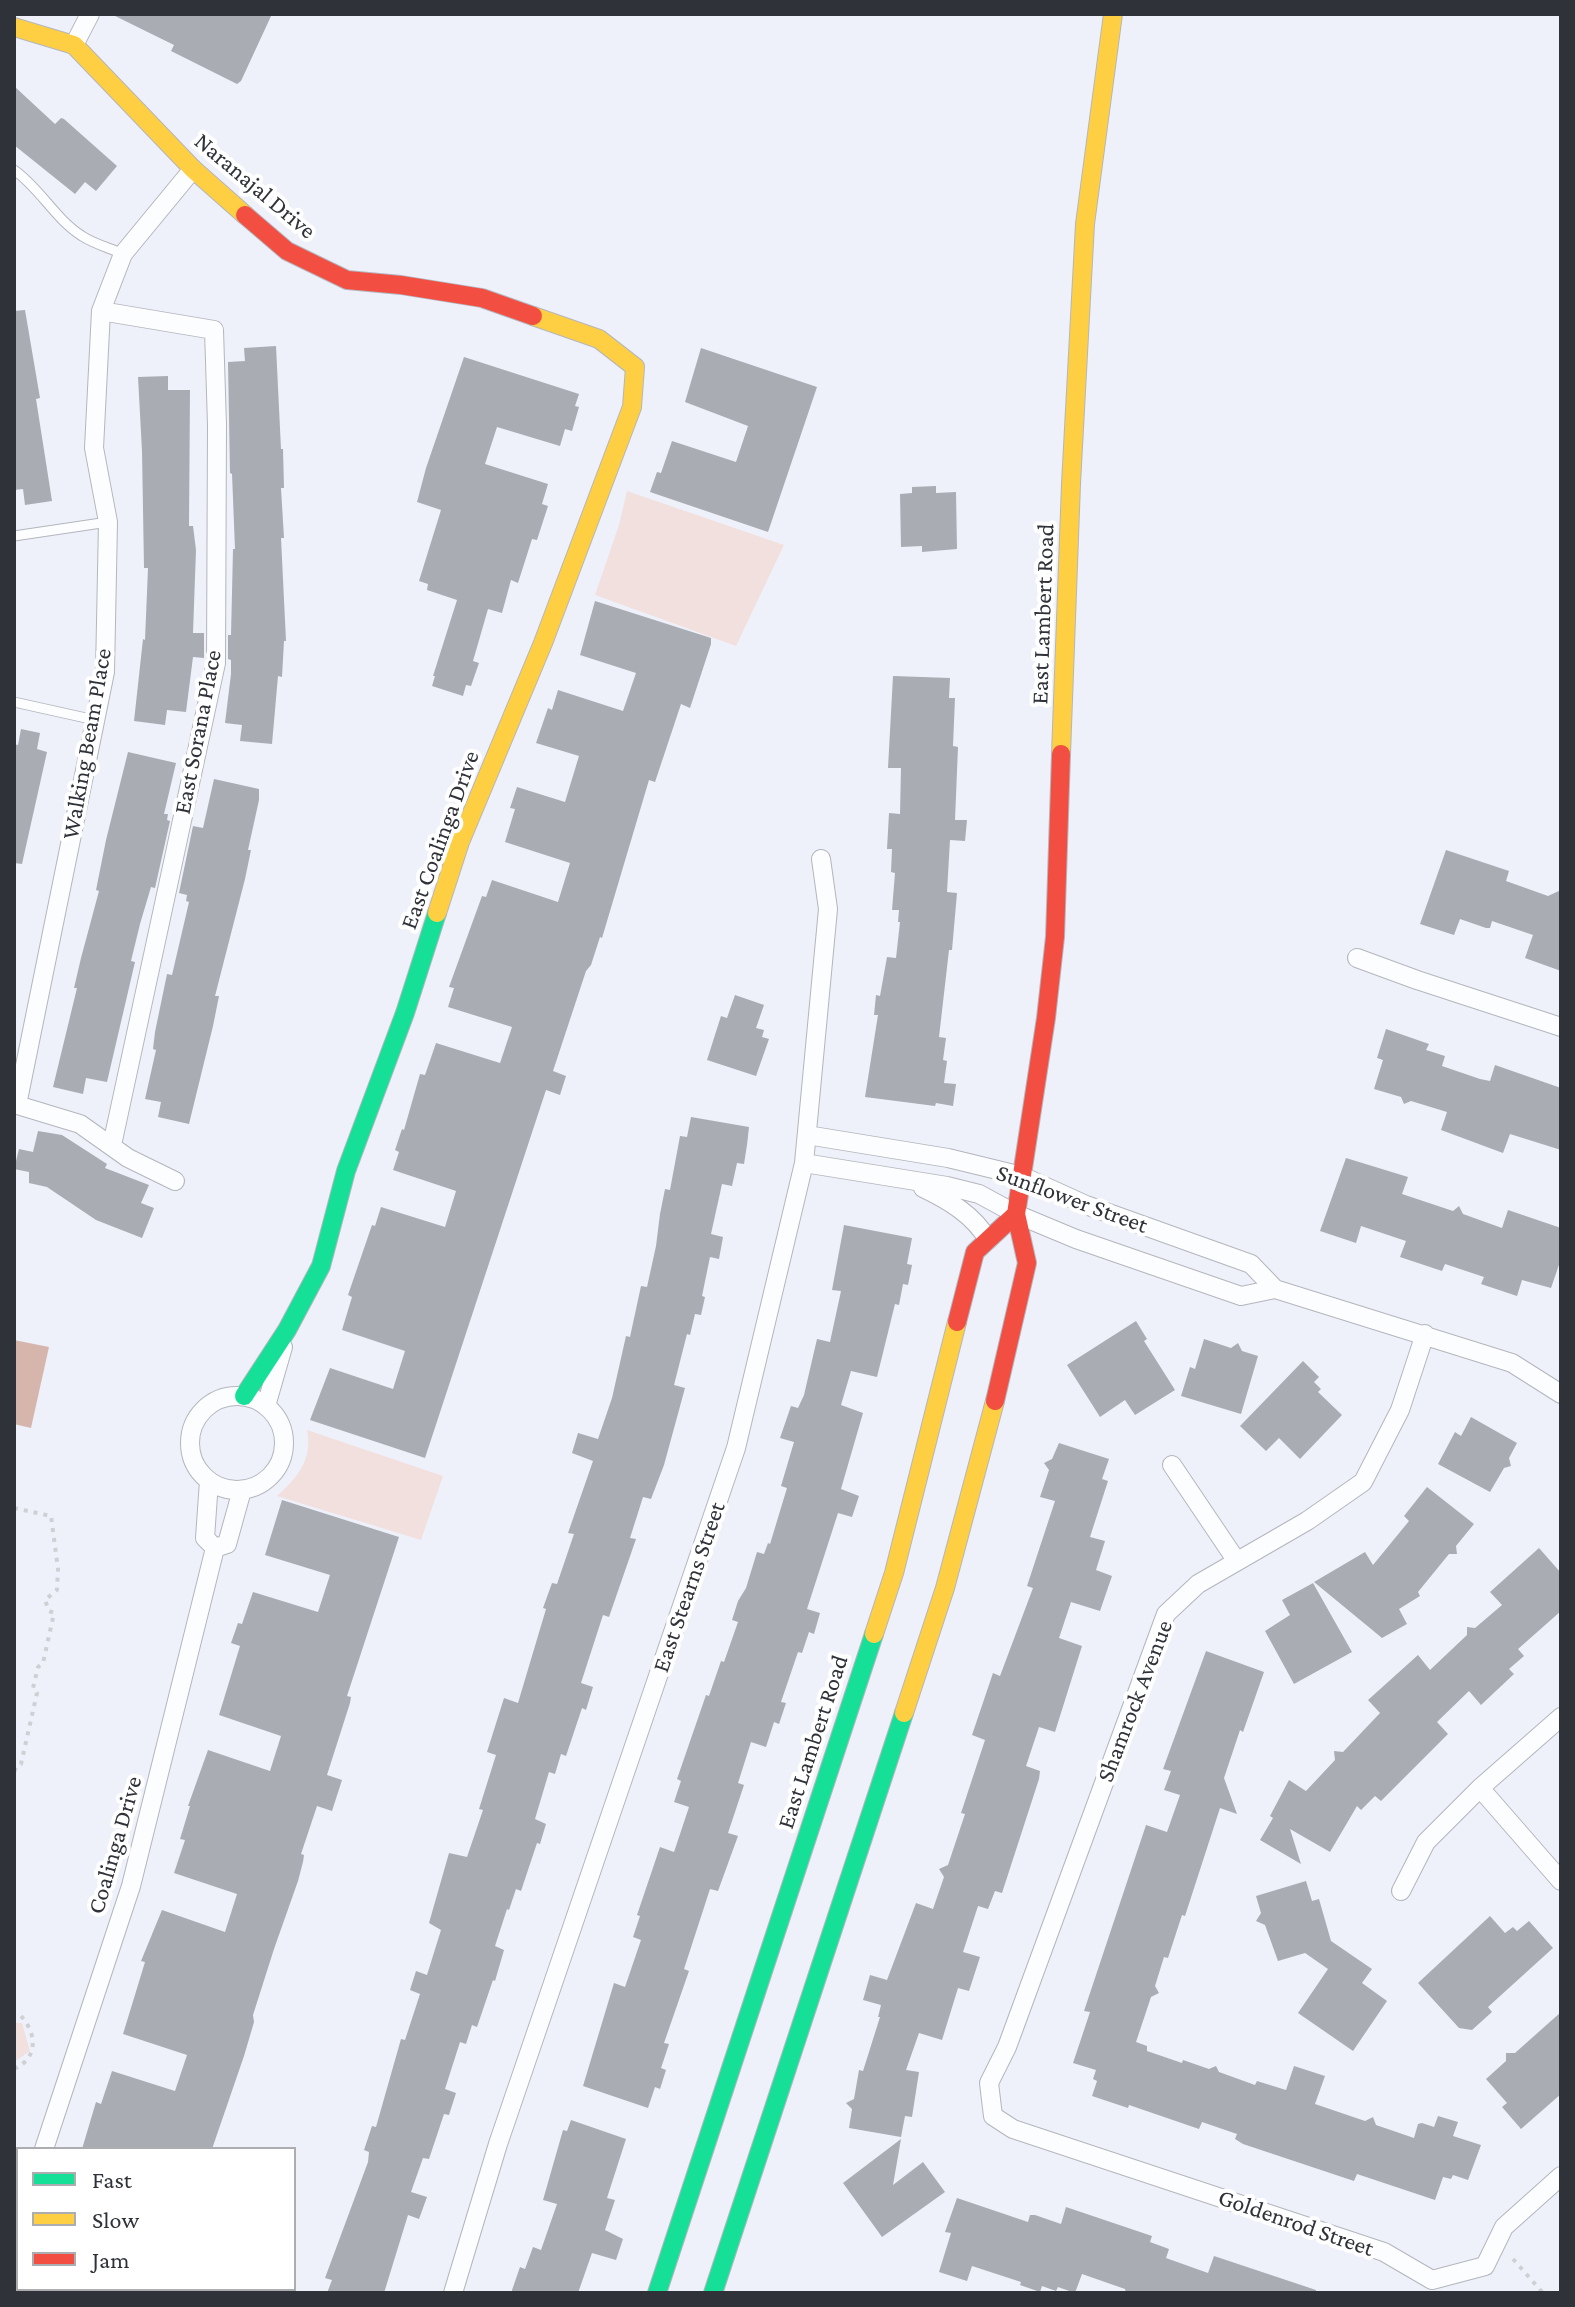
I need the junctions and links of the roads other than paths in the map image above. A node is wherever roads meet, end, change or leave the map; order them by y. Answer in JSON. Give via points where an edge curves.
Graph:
{"nodes":[{"id":1,"x":90,"y":14,"type":"edge"},
{"id":2,"x":1113,"y":14,"type":"edge"},
{"id":3,"x":14,"y":27,"type":"edge"},
{"id":4,"x":74,"y":45,"type":"junction"},
{"id":5,"x":193,"y":169,"type":"junction"},
{"id":6,"x":14,"y":170,"type":"edge"},
{"id":7,"x":123,"y":254,"type":"junction"},
{"id":8,"x":101,"y":311,"type":"junction"},
{"id":9,"x":635,"y":367,"type":"joint"},
{"id":10,"x":108,"y":522,"type":"junction"},
{"id":11,"x":14,"y":536,"type":"edge"},
{"id":12,"x":14,"y":702,"type":"edge"},
{"id":13,"x":95,"y":720,"type":"junction"},
{"id":14,"x":821,"y":859,"type":"dead end"},
{"id":15,"x":1357,"y":958,"type":"dead end"},
{"id":16,"x":1561,"y":1027,"type":"edge"},
{"id":17,"x":16,"y":1104,"type":"edge"},
{"id":18,"x":807,"y":1135,"type":"junction"},
{"id":19,"x":112,"y":1145,"type":"junction"},
{"id":20,"x":804,"y":1163,"type":"junction"},
{"id":21,"x":1022,"y":1176,"type":"junction"},
{"id":22,"x":907,"y":1180,"type":"junction"},
{"id":23,"x":175,"y":1181,"type":"dead end"},
{"id":24,"x":1016,"y":1214,"type":"junction"},
{"id":25,"x":988,"y":1240,"type":"junction"},
{"id":26,"x":1275,"y":1289,"type":"junction"},
{"id":27,"x":287,"y":1330,"type":"junction"},
{"id":28,"x":1425,"y":1334,"type":"junction"},
{"id":29,"x":1561,"y":1394,"type":"edge"},
{"id":30,"x":244,"y":1396,"type":"junction"},
{"id":31,"x":266,"y":1406,"type":"junction"},
{"id":32,"x":1172,"y":1465,"type":"dead end"},
{"id":33,"x":209,"y":1481,"type":"junction"},
{"id":34,"x":242,"y":1490,"type":"junction"},
{"id":35,"x":215,"y":1548,"type":"junction"},
{"id":36,"x":1236,"y":1560,"type":"junction"},
{"id":37,"x":1561,"y":1717,"type":"edge"},
{"id":38,"x":1480,"y":1788,"type":"junction"},
{"id":39,"x":1561,"y":1881,"type":"edge"},
{"id":40,"x":1401,"y":1891,"type":"dead end"},
{"id":41,"x":993,"y":2116,"type":"joint"},
{"id":42,"x":45,"y":2147,"type":"edge"},
{"id":43,"x":1561,"y":2176,"type":"edge"},
{"id":44,"x":453,"y":2293,"type":"edge"},
{"id":45,"x":657,"y":2293,"type":"edge"},
{"id":46,"x":713,"y":2293,"type":"edge"}],
"edges":[{"from":1,"to":4,"type":"street"},
{"from":2,"to":21,"type":"main road","name":"East Lambert Road","via":[[1085,224],[1055,937]]},
{"from":3,"to":4,"type":"main road","name":"Naranajal Drive"},
{"from":4,"to":5,"type":"main road","name":"Naranajal Drive"},
{"from":5,"to":7,"type":"street","name":"Walking Beam Place"},
{"from":5,"to":9,"type":"main road","name":"Naranajal Drive","via":[[287,251],[347,280],[482,298],[599,339]]},
{"from":6,"to":7,"type":"lane","via":[[81,236]]},
{"from":7,"to":8,"type":"street","name":"Walking Beam Place"},
{"from":8,"to":10,"type":"street","name":"Walking Beam Place","via":[[94,448]]},
{"from":8,"to":19,"type":"street","name":"East Sorana Place","via":[[214,330],[217,425],[216,663]]},
{"from":9,"to":27,"type":"main road","name":"East Coalinga Drive","via":[[632,407],[543,643],[460,842],[405,1013],[346,1171],[321,1266]]},
{"from":10,"to":11,"type":"lane"},
{"from":10,"to":13,"type":"street","name":"Walking Beam Place","via":[[105,672]]},
{"from":12,"to":13,"type":"lane"},
{"from":13,"to":17,"type":"street","name":"Walking Beam Place"},
{"from":14,"to":18,"type":"street","name":"East Stearns Street","via":[[828,909]]},
{"from":15,"to":16,"type":"street"},
{"from":17,"to":19,"type":"street","via":[[80,1124]]},
{"from":18,"to":20,"type":"street","name":"East Stearns Street"},
{"from":18,"to":21,"type":"street","name":"Sunflower Street"},
{"from":19,"to":23,"type":"street"},
{"from":20,"to":22,"type":"street","name":"Sunflower Street"},
{"from":20,"to":44,"type":"street","name":"East Stearns Street","via":[[736,1448],[498,2144]]},
{"from":21,"to":24,"type":"main road","name":"East Lambert Road"},
{"from":21,"to":26,"type":"street","name":"Sunflower Street","via":[[1086,1205],[1251,1264]]},
{"from":22,"to":24,"type":"street","name":"Sunflower Street","via":[[979,1194]]},
{"from":22,"to":25,"type":"street","via":[[952,1204]]},
{"from":24,"to":25,"type":"main road","name":"East Lambert Road"},
{"from":24,"to":26,"type":"street","name":"Sunflower Street","via":[[1241,1296]]},
{"from":24,"to":46,"type":"main road","name":"East Lambert Road","via":[[1027,1263],[945,1588]]},
{"from":25,"to":45,"type":"main road","name":"East Lambert Road","via":[[975,1252],[894,1573]]},
{"from":26,"to":28,"type":"street","name":"Sunflower Street"},
{"from":27,"to":30,"type":"main road"},
{"from":27,"to":31,"type":"street"},
{"from":28,"to":29,"type":"street","name":"Sunflower Street","via":[[1512,1363]]},
{"from":28,"to":36,"type":"street","name":"Shamrock Avenue","via":[[1400,1410],[1363,1482]]},
{"from":30,"to":31,"type":"street"},
{"from":30,"to":33,"type":"street","via":[[214,1402],[194,1425],[192,1456]]},
{"from":31,"to":34,"type":"street","via":[[282,1428],[282,1456],[268,1479]]},
{"from":32,"to":36,"type":"street"},
{"from":33,"to":34,"type":"street"},
{"from":33,"to":35,"type":"street","name":"Coalinga Drive","via":[[205,1538]]},
{"from":34,"to":35,"type":"street","name":"Coalinga Drive","via":[[227,1544]]},
{"from":35,"to":42,"type":"street","name":"Coalinga Drive","via":[[131,1886]]},
{"from":36,"to":41,"type":"street","name":"Shamrock Avenue","via":[[1198,1584],[1166,1614],[1007,2047],[989,2083]]},
{"from":37,"to":38,"type":"street"},
{"from":38,"to":39,"type":"street"},
{"from":38,"to":40,"type":"street","via":[[1426,1842]]},
{"from":41,"to":43,"type":"street","name":"Goldenrod Street","via":[[1013,2129],[1384,2252],[1432,2280],[1485,2266],[1504,2227]]}]}
